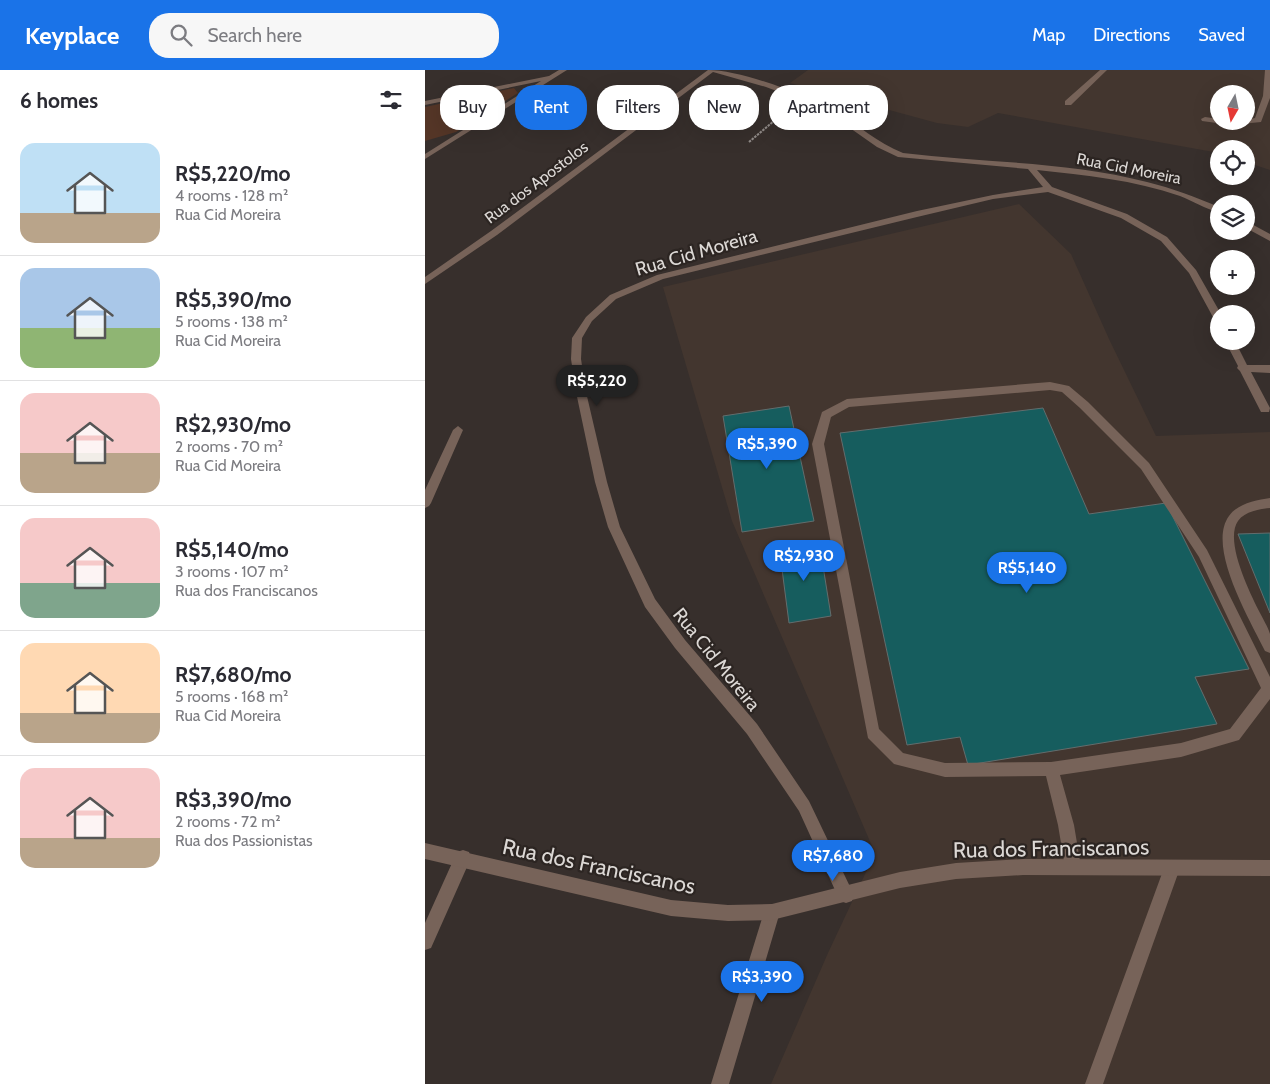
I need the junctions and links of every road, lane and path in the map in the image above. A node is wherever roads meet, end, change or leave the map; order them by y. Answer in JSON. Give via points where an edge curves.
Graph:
{"nodes":[{"id":1,"x":564,"y":70,"type":"edge"},
{"id":2,"x":712,"y":70,"type":"edge"},
{"id":3,"x":1104,"y":70,"type":"edge"},
{"id":4,"x":1268,"y":70,"type":"edge"},
{"id":5,"x":554,"y":76,"type":"junction"},
{"id":6,"x":769,"y":87,"type":"edge"},
{"id":7,"x":425,"y":103,"type":"edge"},
{"id":8,"x":1069,"y":104,"type":"dead end"},
{"id":9,"x":1205,"y":120,"type":"dead end"},
{"id":10,"x":769,"y":125,"type":"edge"},
{"id":11,"x":857,"y":130,"type":"edge"},
{"id":12,"x":455,"y":139,"type":"junction"},
{"id":13,"x":749,"y":142,"type":"dead end"},
{"id":14,"x":425,"y":147,"type":"edge"},
{"id":15,"x":425,"y":157,"type":"edge"},
{"id":16,"x":1030,"y":167,"type":"junction"},
{"id":17,"x":1049,"y":189,"type":"junction"},
{"id":18,"x":1210,"y":206,"type":"edge"},
{"id":19,"x":1255,"y":229,"type":"edge"},
{"id":20,"x":1270,"y":238,"type":"edge"},
{"id":21,"x":425,"y":281,"type":"edge"},
{"id":22,"x":1211,"y":305,"type":"edge"},
{"id":23,"x":1234,"y":350,"type":"edge"},
{"id":24,"x":1243,"y":368,"type":"junction"},
{"id":25,"x":1270,"y":369,"type":"edge"},
{"id":26,"x":1265,"y":409,"type":"dead end"},
{"id":27,"x":458,"y":430,"type":"dead end"},
{"id":28,"x":425,"y":503,"type":"edge"},
{"id":29,"x":1270,"y":504,"type":"edge"},
{"id":30,"x":1270,"y":647,"type":"edge"},
{"id":31,"x":1051,"y":769,"type":"junction"},
{"id":32,"x":425,"y":851,"type":"edge"},
{"id":33,"x":463,"y":858,"type":"junction"},
{"id":34,"x":1073,"y":867,"type":"junction"},
{"id":35,"x":1172,"y":868,"type":"junction"},
{"id":36,"x":1270,"y":868,"type":"edge"},
{"id":37,"x":846,"y":895,"type":"junction"},
{"id":38,"x":772,"y":912,"type":"junction"},
{"id":39,"x":425,"y":942,"type":"edge"},
{"id":40,"x":720,"y":1084,"type":"edge"},
{"id":41,"x":1094,"y":1084,"type":"edge"}],
"edges":[{"from":1,"to":5,"type":"street"},
{"from":2,"to":6,"type":"street","name":"Rua Cid Moreira"},
{"from":2,"to":21,"type":"street","name":"Rua dos Apostolos"},
{"from":3,"to":8,"type":"street"},
{"from":4,"to":9,"type":"street","via":[[1268,96],[1258,120],[1243,123]]},
{"from":5,"to":7,"type":"street"},
{"from":5,"to":12,"type":"street"},
{"from":10,"to":13,"type":"path"},
{"from":11,"to":16,"type":"street","name":"Rua Cid Moreira","via":[[873,143],[901,155]]},
{"from":12,"to":14,"type":"street"},
{"from":12,"to":15,"type":"street"},
{"from":16,"to":17,"type":"street","name":"Rua Cid Moreira"},
{"from":16,"to":18,"type":"street","name":"Rua Cid Moreira","via":[[1140,183],[1176,192]]},
{"from":17,"to":22,"type":"street","name":"Rua Cid Moreira","via":[[1124,216],[1164,240],[1193,272]]},
{"from":17,"to":37,"type":"street","name":"Rua Cid Moreira","via":[[993,197],[917,214],[660,277],[613,297],[589,319],[577,338],[576,359],[581,392],[601,482],[614,527],[650,603],[751,729],[799,798]]},
{"from":19,"to":20,"type":"street"},
{"from":23,"to":24,"type":"street"},
{"from":24,"to":25,"type":"street"},
{"from":24,"to":26,"type":"street"},
{"from":27,"to":28,"type":"street"},
{"from":29,"to":30,"type":"street","via":[[1245,510],[1233,520],[1229,548],[1236,574]]},
{"from":31,"to":31,"type":"street","via":[[945,770],[899,759],[873,733],[818,444],[826,415],[847,404],[1050,386],[1065,389],[1145,466],[1203,554],[1269,689],[1235,735],[1181,750]]},
{"from":31,"to":34,"type":"street"},
{"from":32,"to":33,"type":"street","name":"Rua dos Franciscanos"},
{"from":33,"to":38,"type":"street","name":"Rua dos Franciscanos","via":[[671,908],[728,913]]},
{"from":33,"to":39,"type":"street"},
{"from":34,"to":35,"type":"street","name":"Rua dos Franciscanos"},
{"from":34,"to":37,"type":"street","name":"Rua dos Franciscanos","via":[[956,871],[901,880]]},
{"from":35,"to":36,"type":"street","name":"Rua dos Franciscanos"},
{"from":35,"to":41,"type":"street"},
{"from":37,"to":38,"type":"street","name":"Rua dos Franciscanos"},
{"from":38,"to":40,"type":"street"}]}
